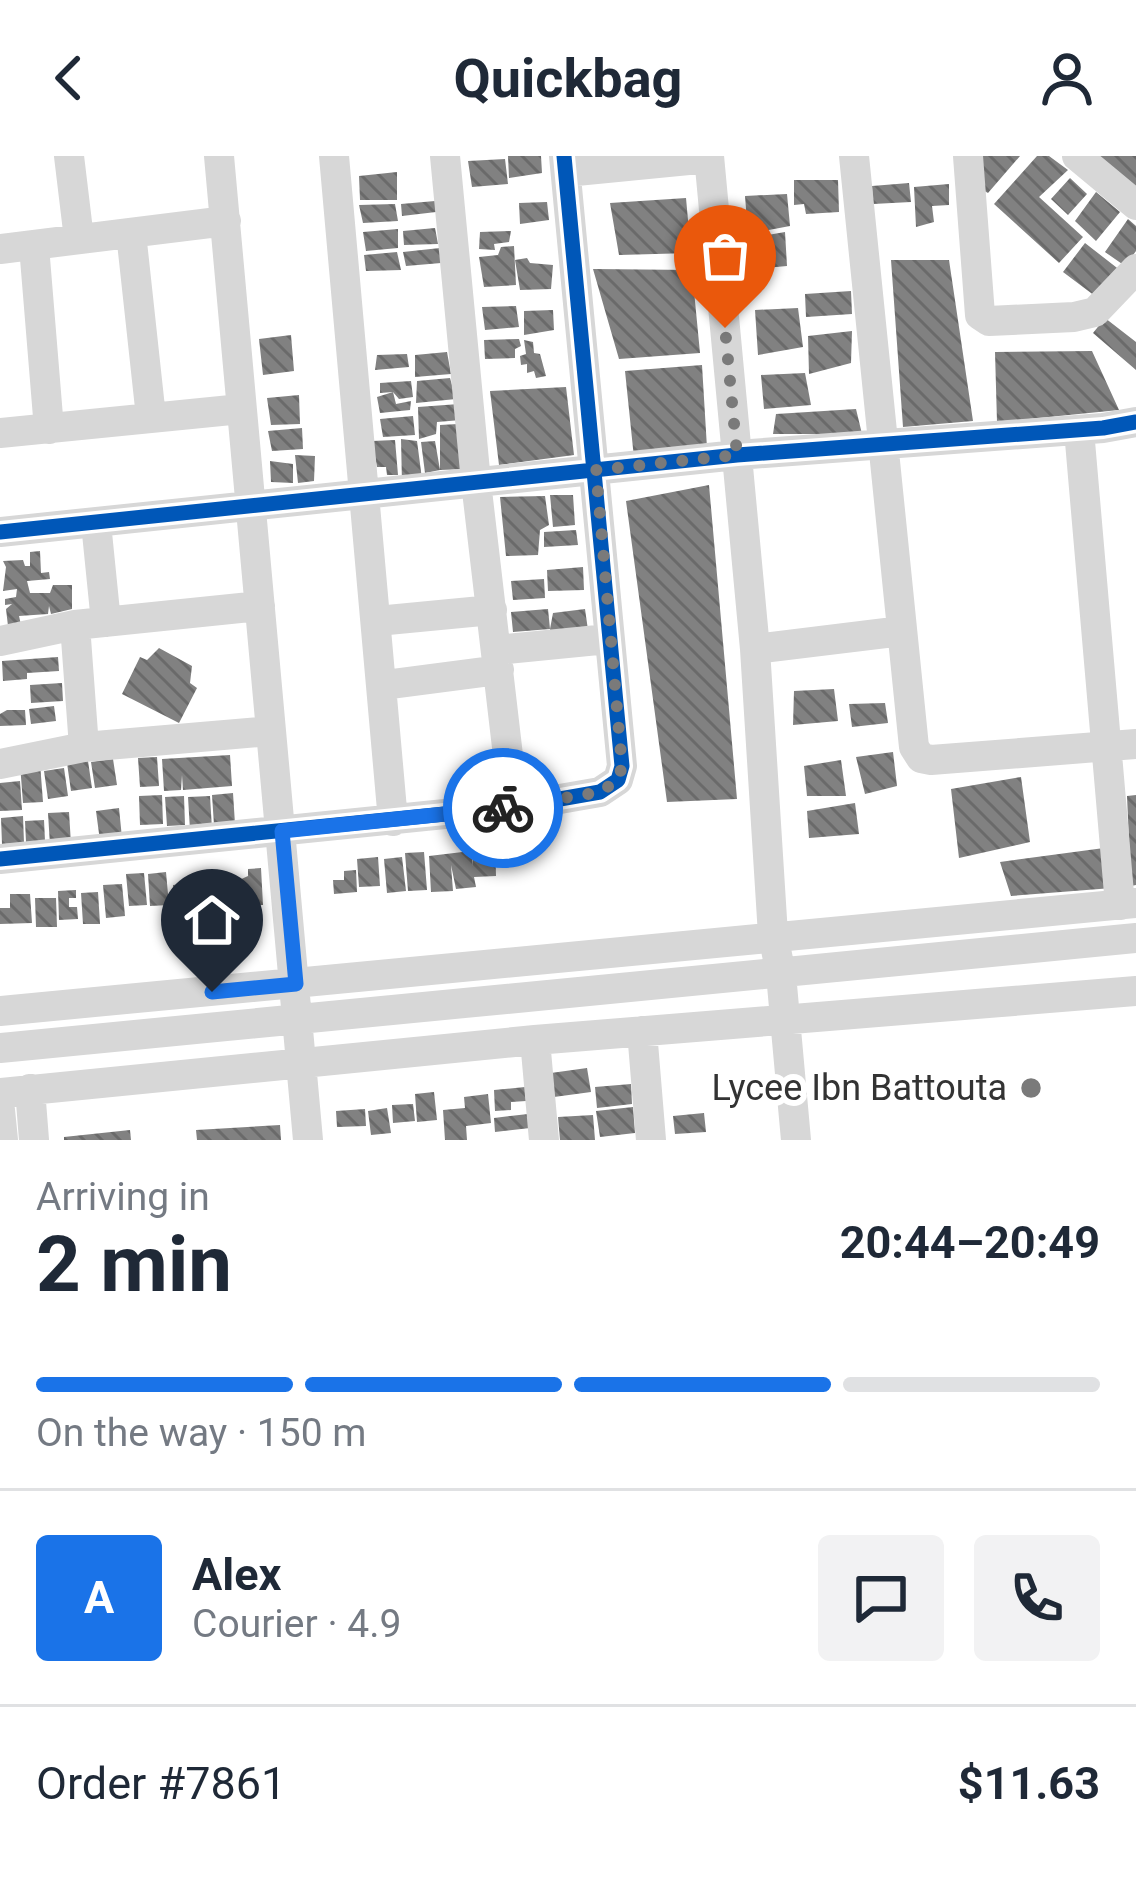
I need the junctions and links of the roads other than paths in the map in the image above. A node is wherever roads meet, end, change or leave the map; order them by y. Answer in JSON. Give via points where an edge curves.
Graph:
{"nodes":[{"id":1,"x":69,"y":156,"type":"edge"},
{"id":2,"x":219,"y":156,"type":"edge"},
{"id":3,"x":334,"y":156,"type":"edge"},
{"id":4,"x":445,"y":156,"type":"edge"},
{"id":5,"x":854,"y":156,"type":"edge"},
{"id":6,"x":968,"y":156,"type":"edge"},
{"id":7,"x":1076,"y":156,"type":"edge"},
{"id":8,"x":709,"y":157,"type":"edge"},
{"id":9,"x":565,"y":164,"type":"edge"},
{"id":10,"x":1136,"y":205,"type":"edge"},
{"id":11,"x":226,"y":221,"type":"junction"},
{"id":12,"x":130,"y":233,"type":"junction"},
{"id":13,"x":79,"y":239,"type":"junction"},
{"id":14,"x":34,"y":246,"type":"junction"},
{"id":15,"x":0,"y":249,"type":"edge"},
{"id":16,"x":1136,"y":269,"type":"edge"},
{"id":17,"x":242,"y":409,"type":"junction"},
{"id":18,"x":151,"y":417,"type":"junction"},
{"id":19,"x":1136,"y":422,"type":"edge"},
{"id":20,"x":49,"y":429,"type":"junction"},
{"id":21,"x":1079,"y":430,"type":"junction"},
{"id":22,"x":0,"y":433,"type":"edge"},
{"id":23,"x":884,"y":446,"type":"junction"},
{"id":24,"x":737,"y":455,"type":"junction"},
{"id":25,"x":596,"y":470,"type":"junction"},
{"id":26,"x":476,"y":482,"type":"junction"},
{"id":27,"x":364,"y":492,"type":"junction"},
{"id":28,"x":250,"y":504,"type":"junction"},
{"id":29,"x":97,"y":523,"type":"junction"},
{"id":30,"x":0,"y":532,"type":"edge"},
{"id":31,"x":260,"y":606,"type":"junction"},
{"id":32,"x":492,"y":610,"type":"junction"},
{"id":33,"x":377,"y":621,"type":"junction"},
{"id":34,"x":106,"y":622,"type":"junction"},
{"id":35,"x":74,"y":625,"type":"junction"},
{"id":36,"x":902,"y":631,"type":"junction"},
{"id":37,"x":608,"y":639,"type":"junction"},
{"id":38,"x":0,"y":641,"type":"edge"},
{"id":39,"x":755,"y":649,"type":"junction"},
{"id":40,"x":498,"y":660,"type":"junction"},
{"id":41,"x":383,"y":685,"type":"junction"},
{"id":42,"x":271,"y":731,"type":"junction"},
{"id":43,"x":1121,"y":745,"type":"edge"},
{"id":44,"x":84,"y":747,"type":"junction"},
{"id":45,"x":0,"y":764,"type":"edge"},
{"id":46,"x":514,"y":807,"type":"junction"},
{"id":47,"x":392,"y":821,"type":"junction"},
{"id":48,"x":282,"y":831,"type":"junction"},
{"id":49,"x":0,"y":859,"type":"edge"},
{"id":50,"x":1128,"y":904,"type":"edge"},
{"id":51,"x":773,"y":935,"type":"junction"},
{"id":52,"x":1136,"y":938,"type":"edge"},
{"id":53,"x":781,"y":974,"type":"junction"},
{"id":54,"x":296,"y":984,"type":"junction"},
{"id":55,"x":1136,"y":991,"type":"edge"},
{"id":56,"x":0,"y":1011,"type":"edge"},
{"id":57,"x":299,"y":1021,"type":"junction"},
{"id":58,"x":785,"y":1022,"type":"junction"},
{"id":59,"x":642,"y":1030,"type":"junction"},
{"id":60,"x":535,"y":1040,"type":"junction"},
{"id":61,"x":0,"y":1048,"type":"edge"},
{"id":62,"x":301,"y":1061,"type":"junction"},
{"id":63,"x":15,"y":1091,"type":"edge"},
{"id":64,"x":0,"y":1110,"type":"edge"},
{"id":65,"x":3,"y":1140,"type":"edge"},
{"id":66,"x":34,"y":1140,"type":"edge"},
{"id":67,"x":308,"y":1140,"type":"edge"},
{"id":68,"x":544,"y":1140,"type":"edge"},
{"id":69,"x":651,"y":1140,"type":"edge"},
{"id":70,"x":796,"y":1140,"type":"edge"}],
"edges":[{"from":1,"to":13,"type":"street"},
{"from":2,"to":11,"type":"street"},
{"from":3,"to":27,"type":"street"},
{"from":4,"to":26,"type":"street"},
{"from":5,"to":23,"type":"street"},
{"from":6,"to":16,"type":"street","via":[[980,315],[989,321],[1095,312]]},
{"from":7,"to":10,"type":"street"},
{"from":8,"to":9,"type":"street"},
{"from":8,"to":24,"type":"street"},
{"from":9,"to":25,"type":"street"},
{"from":11,"to":12,"type":"street"},
{"from":11,"to":17,"type":"street"},
{"from":12,"to":13,"type":"street"},
{"from":12,"to":18,"type":"street"},
{"from":13,"to":14,"type":"street"},
{"from":14,"to":15,"type":"street"},
{"from":14,"to":20,"type":"street"},
{"from":17,"to":18,"type":"street"},
{"from":17,"to":28,"type":"street"},
{"from":18,"to":20,"type":"street"},
{"from":19,"to":21,"type":"street"},
{"from":20,"to":22,"type":"street"},
{"from":21,"to":23,"type":"street"},
{"from":21,"to":43,"type":"street"},
{"from":23,"to":24,"type":"street"},
{"from":23,"to":36,"type":"street"},
{"from":24,"to":25,"type":"street"},
{"from":24,"to":39,"type":"street"},
{"from":25,"to":26,"type":"street"},
{"from":25,"to":37,"type":"street"},
{"from":26,"to":27,"type":"street"},
{"from":26,"to":32,"type":"street"},
{"from":27,"to":28,"type":"street"},
{"from":27,"to":33,"type":"street"},
{"from":28,"to":29,"type":"street"},
{"from":28,"to":31,"type":"street"},
{"from":29,"to":30,"type":"street"},
{"from":29,"to":34,"type":"street"},
{"from":31,"to":34,"type":"street"},
{"from":31,"to":42,"type":"street"},
{"from":32,"to":33,"type":"street"},
{"from":32,"to":40,"type":"street"},
{"from":33,"to":41,"type":"street"},
{"from":34,"to":35,"type":"street"},
{"from":35,"to":38,"type":"street"},
{"from":35,"to":44,"type":"street"},
{"from":36,"to":39,"type":"street"},
{"from":36,"to":43,"type":"street","via":[[921,758]]},
{"from":37,"to":40,"type":"street"},
{"from":37,"to":46,"type":"street","via":[[618,780],[600,792]]},
{"from":39,"to":51,"type":"street"},
{"from":40,"to":41,"type":"street"},
{"from":40,"to":46,"type":"street"},
{"from":41,"to":47,"type":"street"},
{"from":42,"to":44,"type":"street"},
{"from":42,"to":48,"type":"street"},
{"from":43,"to":50,"type":"street"},
{"from":44,"to":45,"type":"street"},
{"from":46,"to":47,"type":"street"},
{"from":47,"to":48,"type":"street"},
{"from":48,"to":49,"type":"street"},
{"from":48,"to":54,"type":"street"},
{"from":50,"to":51,"type":"street"},
{"from":51,"to":53,"type":"street"},
{"from":51,"to":54,"type":"street"},
{"from":52,"to":53,"type":"street"},
{"from":53,"to":57,"type":"street"},
{"from":53,"to":58,"type":"street"},
{"from":54,"to":56,"type":"street"},
{"from":54,"to":57,"type":"street"},
{"from":55,"to":58,"type":"street"},
{"from":57,"to":61,"type":"street"},
{"from":57,"to":62,"type":"street"},
{"from":58,"to":59,"type":"street"},
{"from":58,"to":70,"type":"street"},
{"from":59,"to":60,"type":"street"},
{"from":59,"to":69,"type":"street"},
{"from":60,"to":62,"type":"street"},
{"from":60,"to":68,"type":"street"},
{"from":62,"to":63,"type":"street"},
{"from":62,"to":67,"type":"street"},
{"from":63,"to":66,"type":"street"},
{"from":64,"to":65,"type":"street"}]}
